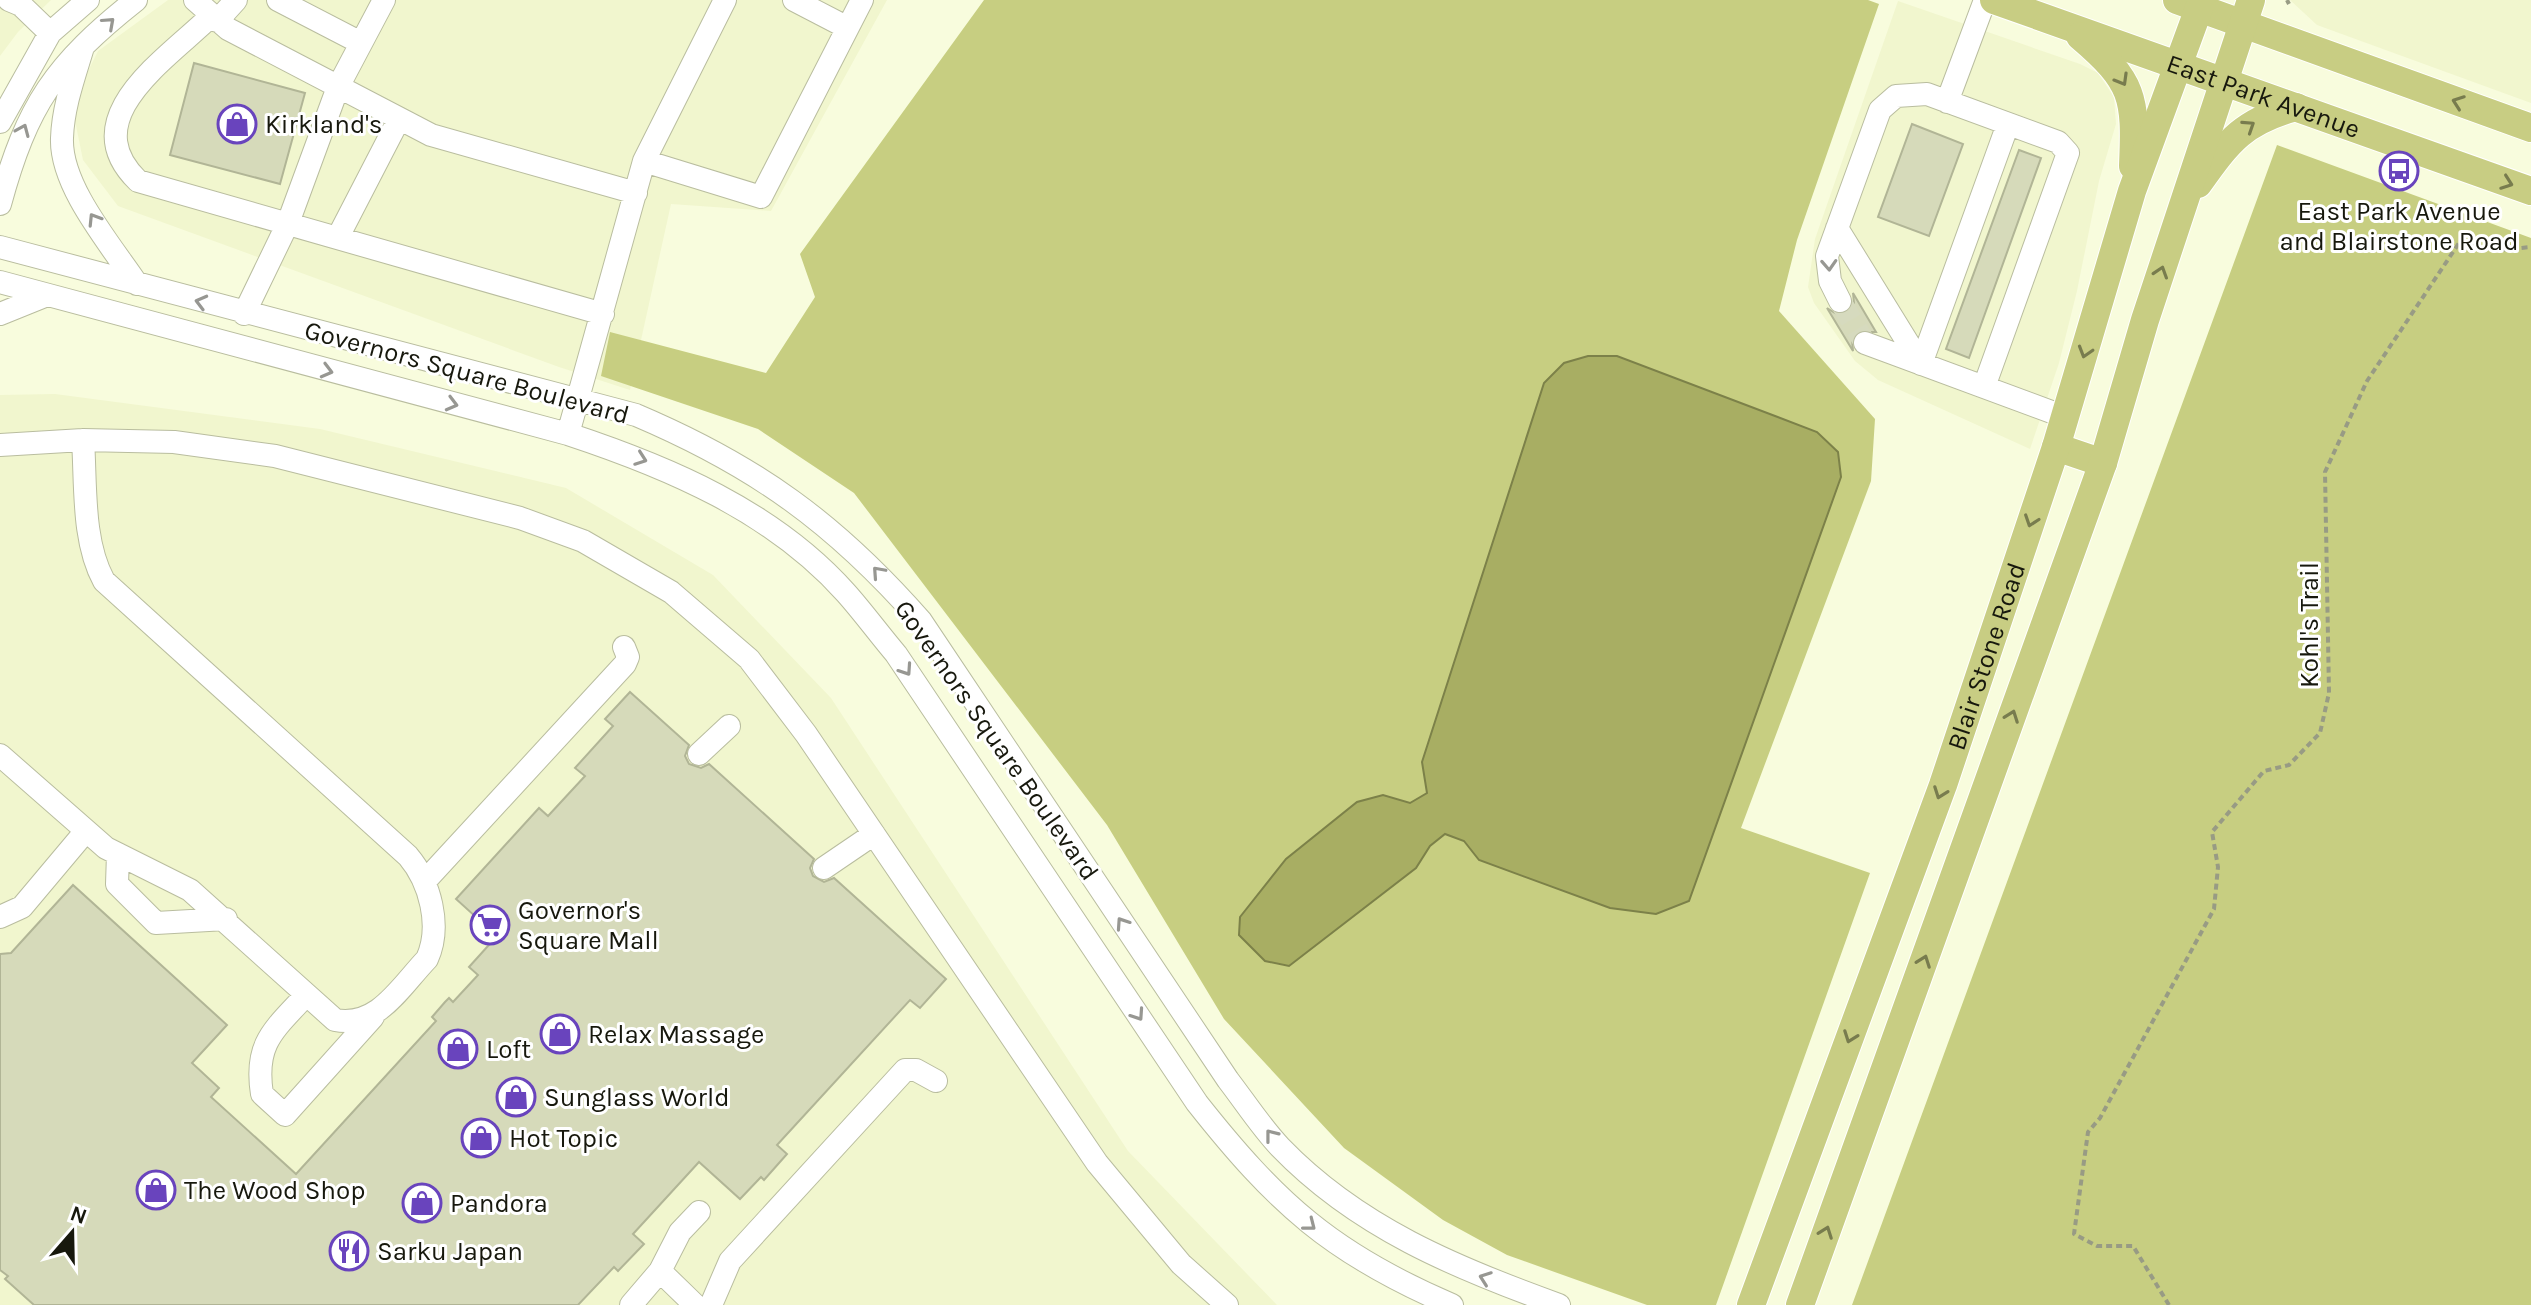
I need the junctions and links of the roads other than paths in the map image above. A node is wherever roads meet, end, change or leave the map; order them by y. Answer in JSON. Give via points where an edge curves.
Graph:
{"nodes":[{"id":1,"x":88,"y":0,"type":"edge"},
{"id":2,"x":136,"y":0,"type":"edge"},
{"id":3,"x":195,"y":0,"type":"edge"},
{"id":4,"x":236,"y":0,"type":"edge"},
{"id":5,"x":278,"y":0,"type":"edge"},
{"id":6,"x":384,"y":0,"type":"edge"},
{"id":7,"x":725,"y":0,"type":"edge"},
{"id":8,"x":794,"y":0,"type":"edge"},
{"id":9,"x":862,"y":0,"type":"edge"},
{"id":10,"x":1985,"y":0,"type":"edge"},
{"id":11,"x":1994,"y":0,"type":"edge"},
{"id":12,"x":18,"y":2,"type":"edge"},
{"id":13,"x":2193,"y":3,"type":"edge"},
{"id":14,"x":2247,"y":12,"type":"edge"},
{"id":15,"x":214,"y":18,"type":"junction"},
{"id":16,"x":2067,"y":25,"type":"junction"},
{"id":17,"x":846,"y":27,"type":"junction"},
{"id":18,"x":50,"y":33,"type":"junction"},
{"id":19,"x":361,"y":43,"type":"junction"},
{"id":20,"x":83,"y":47,"type":"junction"},
{"id":21,"x":2179,"y":64,"type":"junction"},
{"id":22,"x":2223,"y":80,"type":"junction"},
{"id":23,"x":338,"y":87,"type":"junction"},
{"id":24,"x":1947,"y":102,"type":"junction"},
{"id":25,"x":2296,"y":107,"type":"junction"},
{"id":26,"x":399,"y":119,"type":"junction"},
{"id":27,"x":0,"y":122,"type":"edge"},
{"id":28,"x":2008,"y":124,"type":"junction"},
{"id":29,"x":2531,"y":128,"type":"edge"},
{"id":30,"x":644,"y":161,"type":"junction"},
{"id":31,"x":2531,"y":191,"type":"edge"},
{"id":32,"x":636,"y":193,"type":"junction"},
{"id":33,"x":2131,"y":194,"type":"junction"},
{"id":34,"x":0,"y":204,"type":"edge"},
{"id":35,"x":2182,"y":207,"type":"junction"},
{"id":36,"x":288,"y":223,"type":"junction"},
{"id":37,"x":1837,"y":228,"type":"junction"},
{"id":38,"x":338,"y":237,"type":"junction"},
{"id":39,"x":0,"y":247,"type":"edge"},
{"id":40,"x":0,"y":282,"type":"edge"},
{"id":41,"x":137,"y":284,"type":"junction"},
{"id":42,"x":47,"y":295,"type":"junction"},
{"id":43,"x":1840,"y":301,"type":"tunnel mouth"},
{"id":44,"x":0,"y":314,"type":"edge"},
{"id":45,"x":244,"y":314,"type":"junction"},
{"id":46,"x":603,"y":314,"type":"junction"},
{"id":47,"x":1865,"y":343,"type":"tunnel mouth"},
{"id":48,"x":1921,"y":364,"type":"junction"},
{"id":49,"x":1984,"y":387,"type":"junction"},
{"id":50,"x":578,"y":397,"type":"junction"},
{"id":51,"x":2065,"y":417,"type":"junction"},
{"id":52,"x":568,"y":434,"type":"junction"},
{"id":53,"x":83,"y":440,"type":"junction"},
{"id":54,"x":1,"y":445,"type":"edge"},
{"id":55,"x":2056,"y":447,"type":"junction"},
{"id":56,"x":2103,"y":463,"type":"junction"},
{"id":57,"x":624,"y":647,"type":"dead end"},
{"id":58,"x":729,"y":726,"type":"dead end"},
{"id":59,"x":699,"y":754,"type":"dead end"},
{"id":60,"x":0,"y":755,"type":"edge"},
{"id":61,"x":85,"y":832,"type":"junction"},
{"id":62,"x":874,"y":834,"type":"junction"},
{"id":63,"x":118,"y":854,"type":"junction"},
{"id":64,"x":824,"y":868,"type":"dead end"},
{"id":65,"x":425,"y":881,"type":"junction"},
{"id":66,"x":0,"y":917,"type":"edge"},
{"id":67,"x":226,"y":919,"type":"junction"},
{"id":68,"x":306,"y":995,"type":"junction"},
{"id":69,"x":376,"y":1015,"type":"junction"},
{"id":70,"x":936,"y":1081,"type":"dead end"},
{"id":71,"x":1250,"y":1108,"type":"junction"},
{"id":72,"x":1218,"y":1129,"type":"junction"},
{"id":73,"x":699,"y":1212,"type":"dead end"},
{"id":74,"x":660,"y":1271,"type":"junction"},
{"id":75,"x":631,"y":1305,"type":"edge"},
{"id":76,"x":695,"y":1305,"type":"edge"},
{"id":77,"x":711,"y":1305,"type":"edge"},
{"id":78,"x":1227,"y":1305,"type":"edge"},
{"id":79,"x":1452,"y":1305,"type":"edge"},
{"id":80,"x":1559,"y":1305,"type":"edge"},
{"id":81,"x":1751,"y":1305,"type":"edge"},
{"id":82,"x":1800,"y":1305,"type":"edge"}],
"edges":[{"from":1,"to":18,"type":"street"},
{"from":20,"to":2,"type":"street","one_way":true},
{"from":3,"to":15,"type":"street"},
{"from":4,"to":15,"type":"street"},
{"from":5,"to":19,"type":"street"},
{"from":6,"to":19,"type":"street"},
{"from":7,"to":30,"type":"street"},
{"from":8,"to":17,"type":"street"},
{"from":9,"to":17,"type":"street"},
{"from":10,"to":24,"type":"street"},
{"from":11,"to":16,"type":"main road","name":"East Park Avenue"},
{"from":12,"to":18,"type":"street"},
{"from":13,"to":14,"type":"main road"},
{"from":13,"to":21,"type":"main road","name":"Blair Stone Road"},
{"from":14,"to":22,"type":"main road","name":"Blair Stone Road"},
{"from":29,"to":14,"type":"main road","one_way":true},
{"from":15,"to":23,"type":"street"},
{"from":15,"to":36,"type":"street","via":[[122,106],[113,135],[116,152],[138,181]]},
{"from":16,"to":21,"type":"main road","name":"East Park Avenue"},
{"from":16,"to":33,"type":"main road","one_way":true,"via":[[2115,68],[2132,100]]},
{"from":17,"to":30,"type":"street","via":[[761,197]]},
{"from":18,"to":27,"type":"street"},
{"from":19,"to":23,"type":"street"},
{"from":34,"to":20,"type":"street","one_way":true,"via":[[28,118],[42,92]]},
{"from":41,"to":20,"type":"street","one_way":true,"via":[[66,171],[66,107]]},
{"from":21,"to":22,"type":"main road","name":"East Park Avenue"},
{"from":21,"to":33,"type":"main road","name":"Blair Stone Road"},
{"from":22,"to":25,"type":"main road","name":"East Park Avenue"},
{"from":22,"to":35,"type":"main road","name":"Blair Stone Road"},
{"from":23,"to":26,"type":"street"},
{"from":23,"to":36,"type":"street"},
{"from":24,"to":28,"type":"street"},
{"from":24,"to":37,"type":"street","via":[[1910,94],[1896,96],[1880,110]]},
{"from":25,"to":31,"type":"main road","name":"East Park Avenue","one_way":true},
{"from":35,"to":25,"type":"main road","one_way":true,"via":[[2241,130]]},
{"from":26,"to":32,"type":"street","via":[[431,135]]},
{"from":26,"to":38,"type":"street"},
{"from":28,"to":48,"type":"street"},
{"from":28,"to":49,"type":"street","via":[[2058,142],[2068,153]]},
{"from":30,"to":32,"type":"street"},
{"from":32,"to":46,"type":"street"},
{"from":33,"to":51,"type":"main road","name":"Blair Stone Road","one_way":true},
{"from":56,"to":35,"type":"main road","name":"Blair Stone Road","one_way":true},
{"from":36,"to":38,"type":"street"},
{"from":36,"to":45,"type":"street"},
{"from":37,"to":43,"type":"street","one_way":true,"via":[[1827,256],[1830,281]]},
{"from":37,"to":48,"type":"street"},
{"from":38,"to":46,"type":"street"},
{"from":39,"to":41,"type":"street","name":"Governors Square Boulevard"},
{"from":40,"to":42,"type":"street","name":"Governors Square Boulevard"},
{"from":45,"to":41,"type":"street","name":"Governors Square Boulevard","one_way":true},
{"from":42,"to":44,"type":"street"},
{"from":42,"to":52,"type":"street","name":"Governors Square Boulevard","one_way":true},
{"from":45,"to":50,"type":"street","name":"Governors Square Boulevard"},
{"from":46,"to":50,"type":"street"},
{"from":47,"to":48,"type":"street"},
{"from":48,"to":49,"type":"street"},
{"from":49,"to":51,"type":"street"},
{"from":50,"to":52,"type":"street"},
{"from":71,"to":50,"type":"street","name":"Governors Square Boulevard","one_way":true,"via":[[921,621],[870,563],[773,485],[700,442]]},
{"from":51,"to":55,"type":"main road","name":"Blair Stone Road"},
{"from":52,"to":72,"type":"street","name":"Governors Square Boulevard","one_way":true,"via":[[648,461],[722,497],[788,542],[844,590],[896,654]]},
{"from":53,"to":54,"type":"street"},
{"from":53,"to":62,"type":"street","via":[[178,443],[275,456],[520,518],[583,541],[671,592],[749,659]]},
{"from":53,"to":65,"type":"street","via":[[91,542],[104,581],[408,856]]},
{"from":55,"to":56,"type":"main road"},
{"from":55,"to":81,"type":"main road","name":"Blair Stone Road","one_way":true,"via":[[1943,785]]},
{"from":82,"to":56,"type":"main road","name":"Blair Stone Road","one_way":true},
{"from":57,"to":65,"type":"street","via":[[625,664]]},
{"from":58,"to":59,"type":"street"},
{"from":60,"to":61,"type":"street"},
{"from":61,"to":63,"type":"street"},
{"from":61,"to":66,"type":"street","via":[[22,907]]},
{"from":62,"to":64,"type":"street"},
{"from":62,"to":78,"type":"street","via":[[1097,1163],[1181,1264]]},
{"from":63,"to":67,"type":"street","via":[[190,890]]},
{"from":63,"to":67,"type":"street","via":[[117,884],[156,923]]},
{"from":65,"to":69,"type":"street","via":[[431,949]]},
{"from":67,"to":68,"type":"street"},
{"from":68,"to":69,"type":"street","via":[[335,1020],[357,1023]]},
{"from":68,"to":69,"type":"street","via":[[265,1040],[260,1057],[262,1094],[285,1115]]},
{"from":70,"to":77,"type":"street","via":[[905,1070],[730,1261]]},
{"from":71,"to":72,"type":"street"},
{"from":80,"to":71,"type":"street","name":"Governors Square Boulevard","one_way":true,"via":[[1473,1274],[1382,1228],[1335,1197],[1279,1146]]},
{"from":72,"to":79,"type":"street","name":"Governors Square Boulevard","one_way":true,"via":[[1288,1208],[1331,1241]]},
{"from":73,"to":74,"type":"street","via":[[680,1232]]},
{"from":74,"to":75,"type":"street"},
{"from":74,"to":76,"type":"street"}]}
